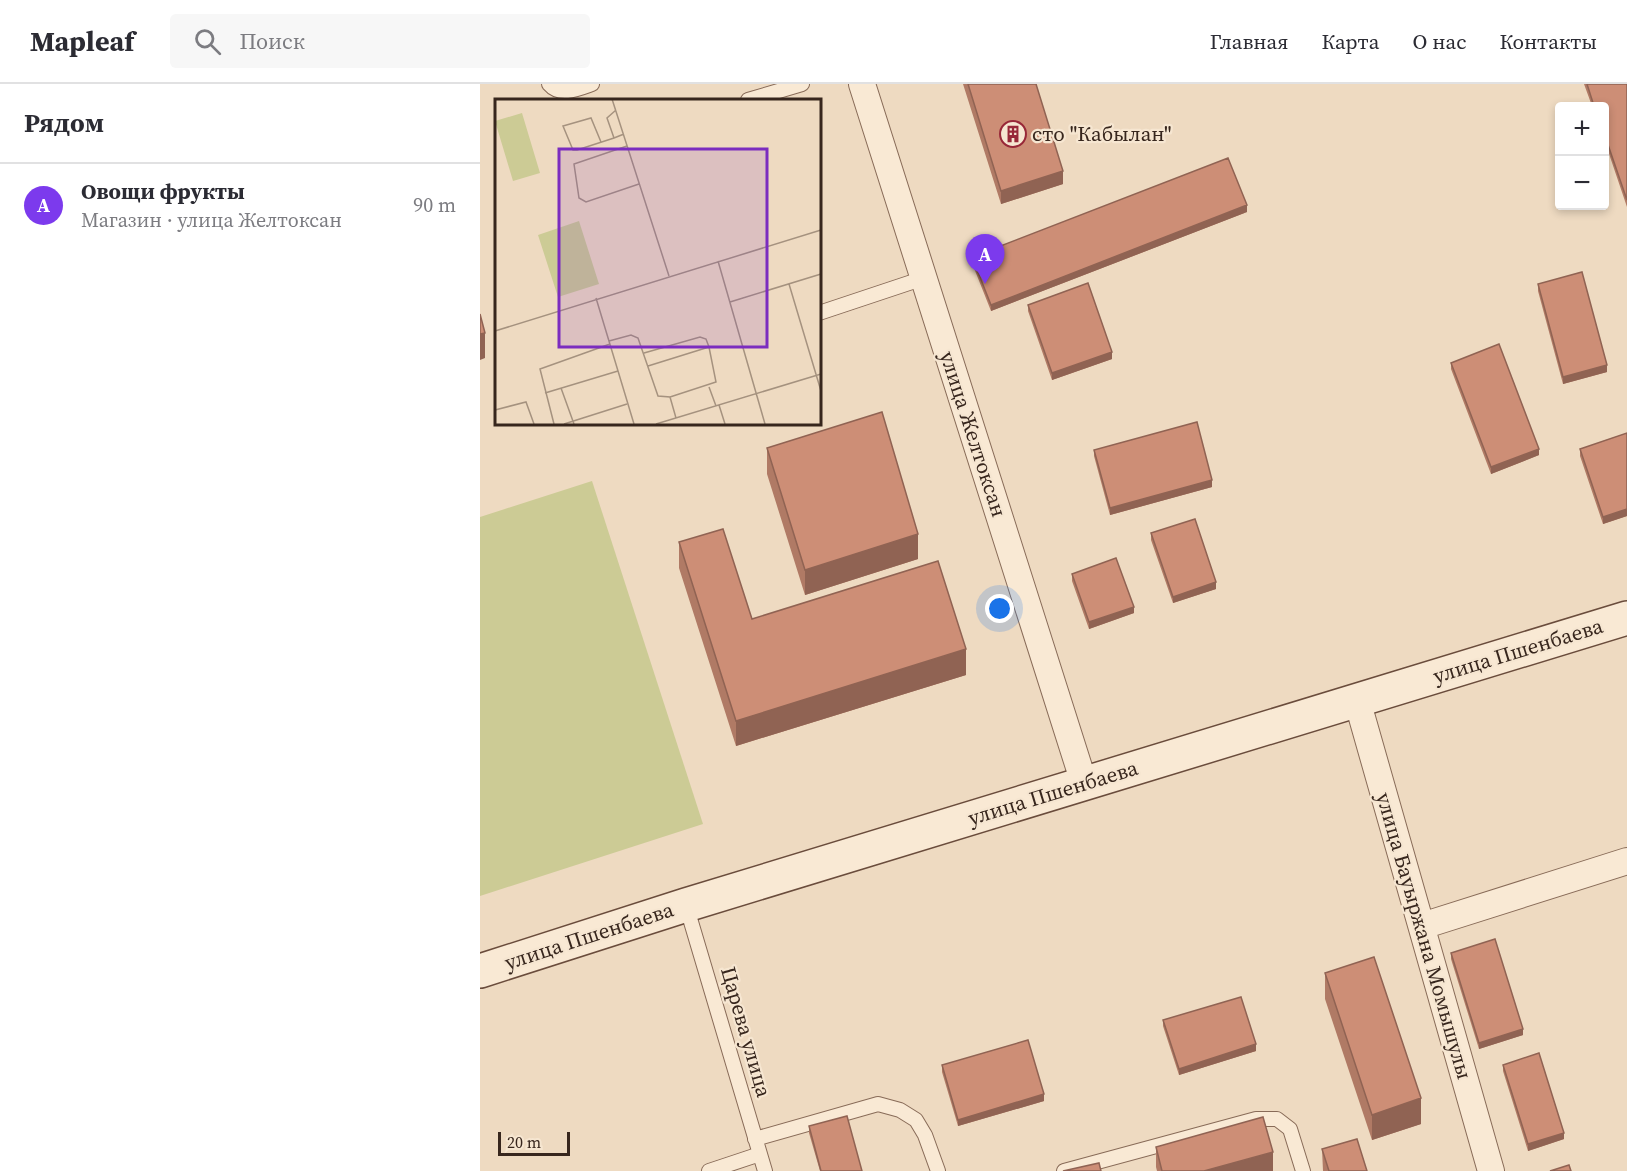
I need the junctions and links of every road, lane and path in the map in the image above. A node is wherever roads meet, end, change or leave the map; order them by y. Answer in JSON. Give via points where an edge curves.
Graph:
{"nodes":[{"id":1,"x":549,"y":84,"type":"edge"},
{"id":2,"x":592,"y":84,"type":"edge"},
{"id":3,"x":802,"y":84,"type":"edge"},
{"id":4,"x":862,"y":84,"type":"edge"},
{"id":5,"x":751,"y":99,"type":"edge"},
{"id":6,"x":924,"y":278,"type":"junction"},
{"id":7,"x":820,"y":312,"type":"edge"},
{"id":8,"x":1627,"y":618,"type":"edge"},
{"id":9,"x":1357,"y":700,"type":"junction"},
{"id":10,"x":1084,"y":783,"type":"junction"},
{"id":11,"x":1627,"y":861,"type":"edge"},
{"id":12,"x":686,"y":905,"type":"junction"},
{"id":13,"x":1422,"y":926,"type":"junction"},
{"id":14,"x":480,"y":971,"type":"edge"},
{"id":15,"x":755,"y":1138,"type":"junction"},
{"id":16,"x":760,"y":1154,"type":"junction"},
{"id":17,"x":709,"y":1171,"type":"edge"},
{"id":18,"x":765,"y":1171,"type":"edge"},
{"id":19,"x":938,"y":1171,"type":"edge"},
{"id":20,"x":1064,"y":1171,"type":"edge"},
{"id":21,"x":1303,"y":1171,"type":"edge"},
{"id":22,"x":1491,"y":1171,"type":"edge"}],
"edges":[{"from":1,"to":2,"type":"lane","via":[[568,91]]},
{"from":3,"to":5,"type":"lane"},
{"from":4,"to":6,"type":"street","name":"улица Желтоксан"},
{"from":6,"to":7,"type":"lane"},
{"from":6,"to":10,"type":"street","name":"улица Желтоксан"},
{"from":8,"to":9,"type":"street","name":"улица Пшенбаева"},
{"from":9,"to":10,"type":"street","name":"улица Пшенбаева"},
{"from":9,"to":13,"type":"street","name":"улица Бауыржана Момышулы"},
{"from":10,"to":12,"type":"street","name":"улица Пшенбаева"},
{"from":11,"to":13,"type":"street"},
{"from":12,"to":14,"type":"street","name":"улица Пшенбаева"},
{"from":12,"to":15,"type":"lane","name":"Царева улица"},
{"from":13,"to":22,"type":"street","name":"улица Бауыржана Момышулы"},
{"from":15,"to":16,"type":"lane","name":"Царева улица"},
{"from":15,"to":19,"type":"lane","via":[[878,1104],[900,1110],[916,1120]]},
{"from":16,"to":17,"type":"lane"},
{"from":16,"to":18,"type":"lane","name":"Царева улица"},
{"from":20,"to":21,"type":"lane","via":[[1256,1119],[1277,1119],[1290,1129]]}]}
